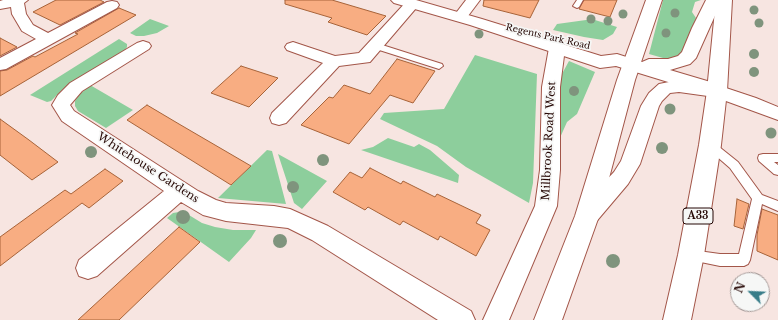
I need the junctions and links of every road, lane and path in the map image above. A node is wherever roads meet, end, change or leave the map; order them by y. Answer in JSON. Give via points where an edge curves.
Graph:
{"nodes":[{"id":1,"x":19,"y":0,"type":"edge"},
{"id":2,"x":473,"y":0,"type":"edge"},
{"id":3,"x":654,"y":0,"type":"edge"},
{"id":4,"x":714,"y":0,"type":"edge"},
{"id":5,"x":724,"y":0,"type":"edge"},
{"id":6,"x":405,"y":2,"type":"edge"},
{"id":7,"x":0,"y":5,"type":"edge"},
{"id":8,"x":112,"y":5,"type":"dead end"},
{"id":9,"x":468,"y":20,"type":"junction"},
{"id":10,"x":48,"y":39,"type":"junction"},
{"id":11,"x":143,"y":46,"type":"dead end"},
{"id":12,"x":376,"y":46,"type":"junction"},
{"id":13,"x":293,"y":47,"type":"dead end"},
{"id":14,"x":557,"y":48,"type":"junction"},
{"id":15,"x":334,"y":61,"type":"junction"},
{"id":16,"x":625,"y":62,"type":"junction"},
{"id":17,"x":0,"y":65,"type":"edge"},
{"id":18,"x":439,"y":66,"type":"dead end"},
{"id":19,"x":717,"y":91,"type":"junction"},
{"id":20,"x":778,"y":114,"type":"edge"},
{"id":21,"x":279,"y":118,"type":"dead end"},
{"id":22,"x":710,"y":145,"type":"junction"},
{"id":23,"x":763,"y":158,"type":"junction"},
{"id":24,"x":778,"y":158,"type":"edge"},
{"id":25,"x":778,"y":164,"type":"edge"},
{"id":26,"x":778,"y":171,"type":"edge"},
{"id":27,"x":180,"y":190,"type":"junction"},
{"id":28,"x":758,"y":198,"type":"junction"},
{"id":29,"x":778,"y":198,"type":"edge"},
{"id":30,"x":778,"y":206,"type":"edge"},
{"id":31,"x":587,"y":216,"type":"junction"},
{"id":32,"x":691,"y":254,"type":"junction"},
{"id":33,"x":88,"y":268,"type":"dead end"},
{"id":34,"x":462,"y":320,"type":"edge"},
{"id":35,"x":496,"y":320,"type":"edge"},
{"id":36,"x":548,"y":320,"type":"edge"},
{"id":37,"x":677,"y":320,"type":"edge"}],
"edges":[{"from":1,"to":7,"type":"street"},
{"from":1,"to":10,"type":"street","via":[[18,14],[27,28]]},
{"from":2,"to":9,"type":"street"},
{"from":3,"to":16,"type":"main road"},
{"from":4,"to":16,"type":"main road","via":[[690,54],[684,60],[669,65]]},
{"from":5,"to":19,"type":"main road","number":"A33"},
{"from":6,"to":9,"type":"main road","name":"Regents Park Road"},
{"from":6,"to":12,"type":"street"},
{"from":8,"to":10,"type":"street"},
{"from":9,"to":14,"type":"main road","name":"Regents Park Road"},
{"from":9,"to":16,"type":"main road","name":"Regents Park Road","via":[[602,49]]},
{"from":10,"to":17,"type":"street"},
{"from":11,"to":27,"type":"street","name":"Whitehouse Gardens","via":[[76,87],[61,105],[68,116]]},
{"from":12,"to":15,"type":"street","via":[[364,58]]},
{"from":12,"to":18,"type":"lane"},
{"from":13,"to":15,"type":"street"},
{"from":14,"to":16,"type":"main road","name":"Regents Park Road","via":[[600,62]]},
{"from":14,"to":35,"type":"street","name":"Millbrook Road West","via":[[551,87],[550,170],[546,206]]},
{"from":15,"to":21,"type":"street"},
{"from":16,"to":19,"type":"main road"},
{"from":16,"to":31,"type":"main road"},
{"from":19,"to":20,"type":"street"},
{"from":19,"to":22,"type":"main road","number":"A33"},
{"from":19,"to":31,"type":"street","via":[[671,86],[655,97],[630,164]]},
{"from":22,"to":28,"type":"lane","via":[[734,165]]},
{"from":22,"to":32,"type":"main road","number":"A33"},
{"from":23,"to":24,"type":"lane"},
{"from":23,"to":25,"type":"lane"},
{"from":23,"to":26,"type":"lane"},
{"from":27,"to":33,"type":"street"},
{"from":27,"to":34,"type":"street","name":"Whitehouse Gardens","via":[[211,208],[226,212],[274,216],[300,223]]},
{"from":28,"to":29,"type":"lane"},
{"from":28,"to":30,"type":"lane"},
{"from":28,"to":32,"type":"lane","via":[[744,260],[720,260]]},
{"from":31,"to":36,"type":"main road"},
{"from":32,"to":37,"type":"main road","number":"A33"}]}
